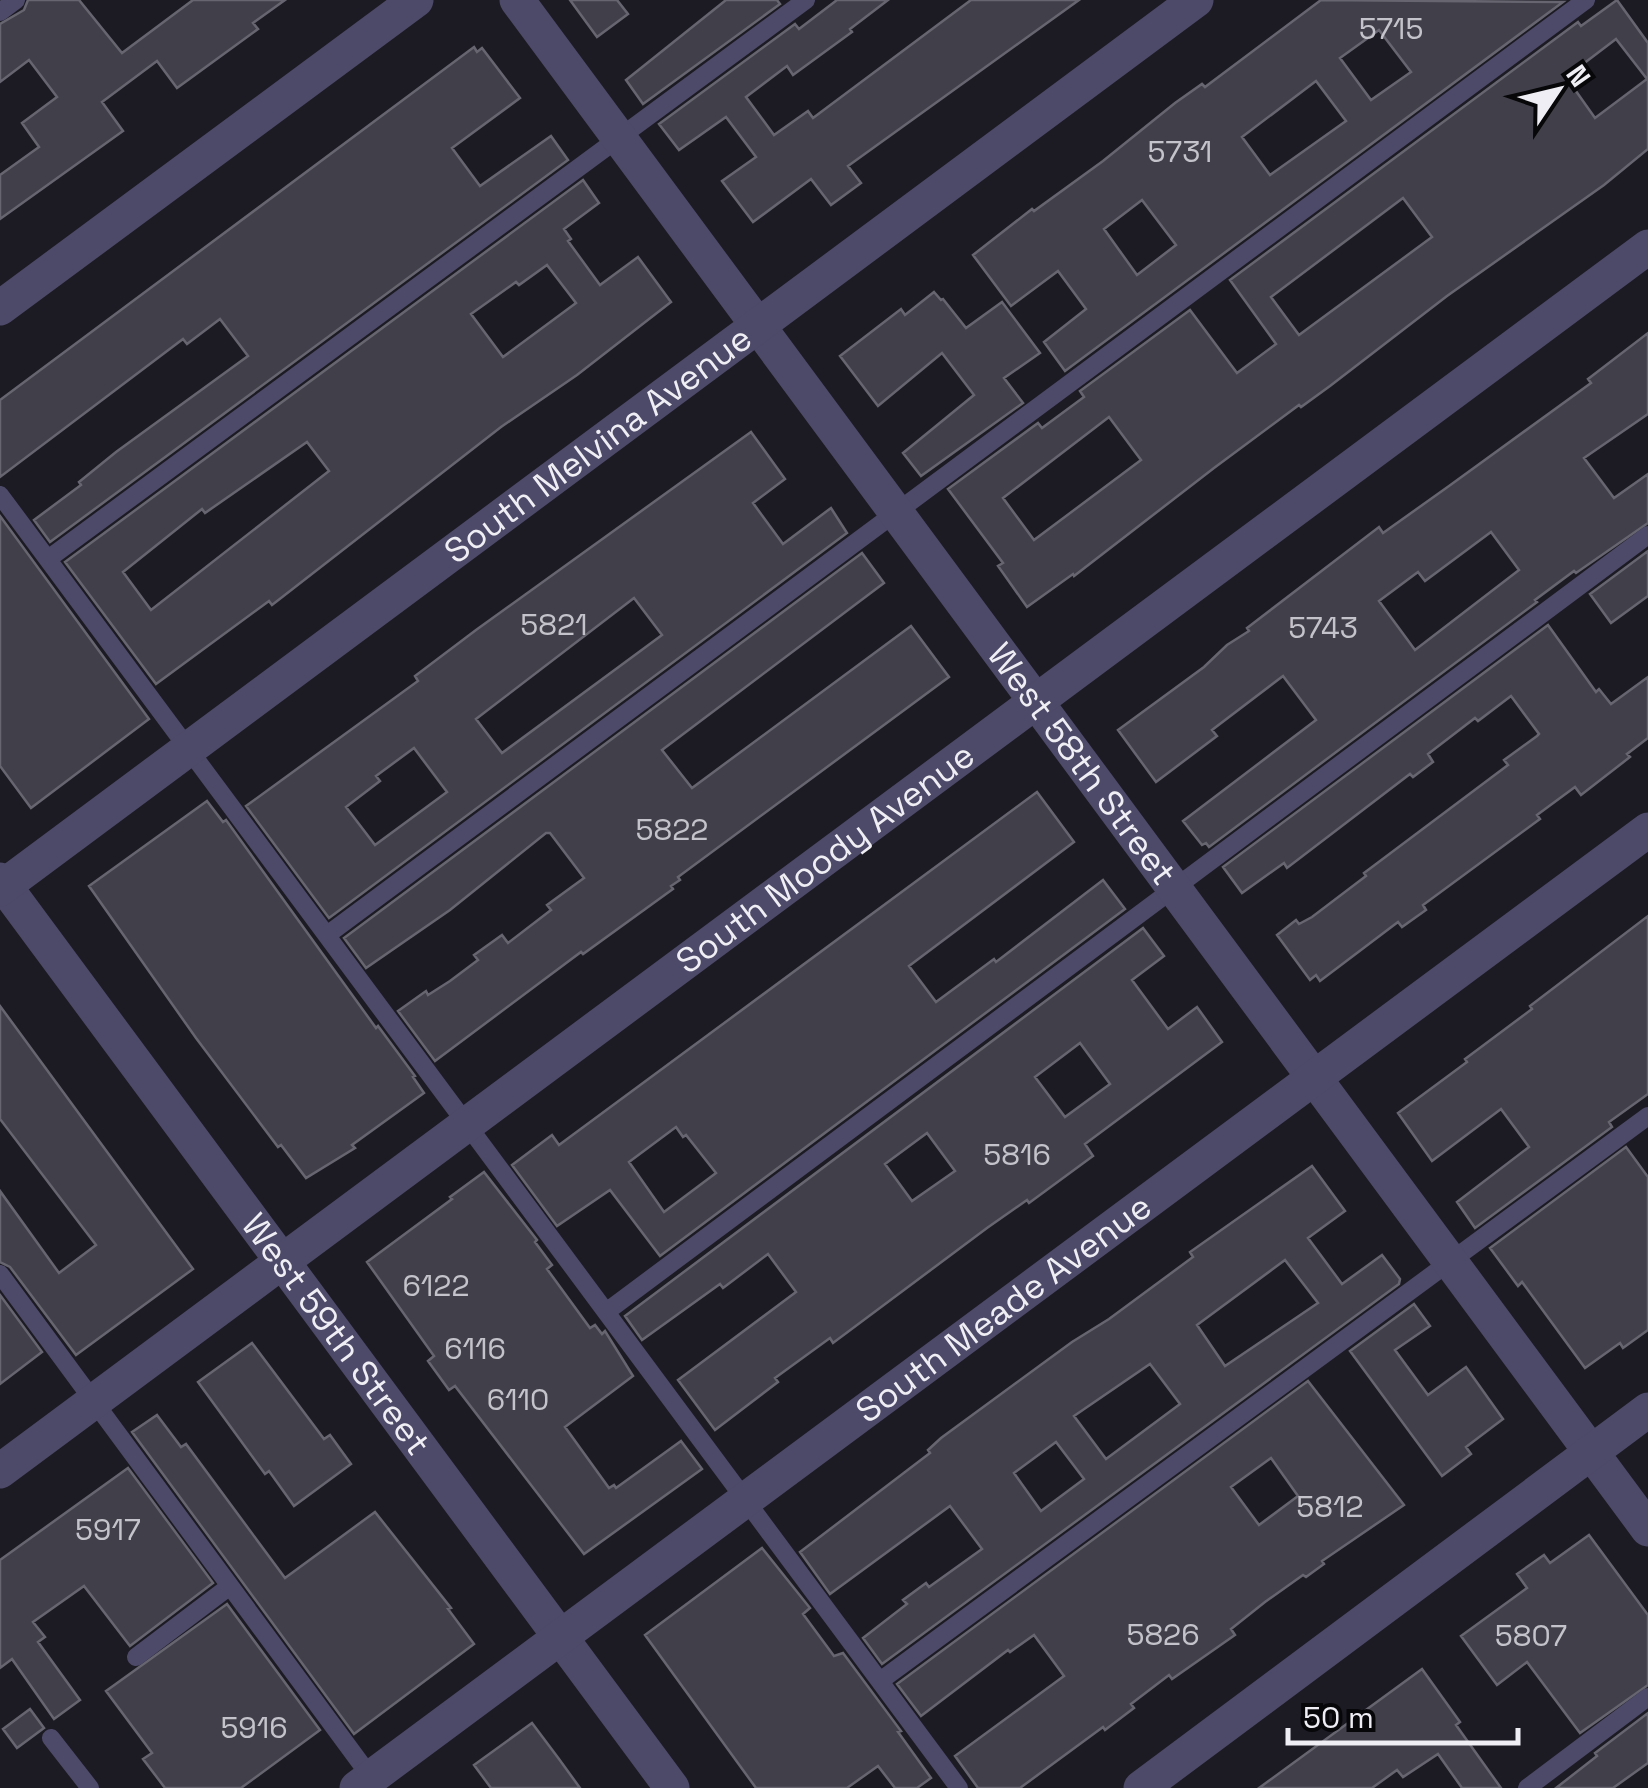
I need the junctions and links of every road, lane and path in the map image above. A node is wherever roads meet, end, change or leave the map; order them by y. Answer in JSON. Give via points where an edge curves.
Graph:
{"nodes":[{"id":1,"x":16,"y":0,"type":"edge"},
{"id":2,"x":416,"y":0,"type":"edge"},
{"id":3,"x":516,"y":0,"type":"edge"},
{"id":4,"x":806,"y":0,"type":"edge"},
{"id":5,"x":1196,"y":0,"type":"edge"},
{"id":6,"x":1586,"y":0,"type":"edge"},
{"id":7,"x":0,"y":12,"type":"edge"},
{"id":8,"x":620,"y":140,"type":"junction"},
{"id":9,"x":1648,"y":247,"type":"edge"},
{"id":10,"x":0,"y":308,"type":"edge"},
{"id":11,"x":758,"y":326,"type":"junction"},
{"id":12,"x":0,"y":494,"type":"edge"},
{"id":13,"x":897,"y":514,"type":"junction"},
{"id":14,"x":1648,"y":535,"type":"edge"},
{"id":15,"x":48,"y":559,"type":"junction"},
{"id":16,"x":1036,"y":702,"type":"junction"},
{"id":17,"x":188,"y":748,"type":"junction"},
{"id":18,"x":1648,"y":830,"type":"edge"},
{"id":19,"x":1,"y":885,"type":"edge"},
{"id":20,"x":1173,"y":887,"type":"junction"},
{"id":21,"x":327,"y":935,"type":"junction"},
{"id":22,"x":1314,"y":1078,"type":"junction"},
{"id":23,"x":1648,"y":1116,"type":"edge"},
{"id":24,"x":468,"y":1125,"type":"junction"},
{"id":25,"x":282,"y":1262,"type":"junction"},
{"id":26,"x":1451,"y":1263,"type":"junction"},
{"id":27,"x":0,"y":1274,"type":"edge"},
{"id":28,"x":606,"y":1312,"type":"junction"},
{"id":29,"x":94,"y":1401,"type":"junction"},
{"id":30,"x":1648,"y":1410,"type":"edge"},
{"id":31,"x":1592,"y":1453,"type":"junction"},
{"id":32,"x":0,"y":1471,"type":"edge"},
{"id":33,"x":746,"y":1499,"type":"junction"},
{"id":34,"x":1648,"y":1529,"type":"edge"},
{"id":35,"x":230,"y":1586,"type":"junction"},
{"id":36,"x":559,"y":1638,"type":"junction"},
{"id":37,"x":136,"y":1657,"type":"dead end"},
{"id":38,"x":880,"y":1681,"type":"junction"},
{"id":39,"x":1648,"y":1698,"type":"edge"},
{"id":40,"x":51,"y":1738,"type":"dead end"},
{"id":41,"x":369,"y":1784,"type":"edge"},
{"id":42,"x":90,"y":1788,"type":"edge"},
{"id":43,"x":672,"y":1788,"type":"edge"},
{"id":44,"x":959,"y":1788,"type":"edge"},
{"id":45,"x":1141,"y":1788,"type":"edge"},
{"id":46,"x":1526,"y":1788,"type":"edge"}],
"edges":[{"from":1,"to":7,"type":"lane"},
{"from":2,"to":10,"type":"street"},
{"from":3,"to":8,"type":"street","name":"West 58th Street"},
{"from":4,"to":8,"type":"lane"},
{"from":5,"to":11,"type":"street","name":"South Melvina Avenue"},
{"from":6,"to":13,"type":"lane"},
{"from":8,"to":11,"type":"street","name":"West 58th Street"},
{"from":8,"to":15,"type":"lane"},
{"from":9,"to":16,"type":"street","name":"South Moody Avenue"},
{"from":11,"to":13,"type":"street","name":"West 58th Street"},
{"from":11,"to":17,"type":"street","name":"South Melvina Avenue"},
{"from":12,"to":15,"type":"lane"},
{"from":13,"to":16,"type":"street","name":"West 58th Street"},
{"from":13,"to":21,"type":"lane"},
{"from":14,"to":20,"type":"lane"},
{"from":15,"to":17,"type":"lane"},
{"from":16,"to":20,"type":"street","name":"West 58th Street"},
{"from":16,"to":24,"type":"street","name":"South Moody Avenue"},
{"from":17,"to":19,"type":"street","name":"South Melvina Avenue"},
{"from":17,"to":21,"type":"lane"},
{"from":18,"to":22,"type":"street","name":"South Meade Avenue"},
{"from":19,"to":25,"type":"street","name":"West 59th Street"},
{"from":20,"to":22,"type":"street","name":"West 58th Street"},
{"from":20,"to":28,"type":"lane"},
{"from":21,"to":24,"type":"lane"},
{"from":22,"to":26,"type":"street","name":"West 58th Street"},
{"from":22,"to":33,"type":"street","name":"South Meade Avenue"},
{"from":23,"to":26,"type":"lane"},
{"from":24,"to":25,"type":"street","name":"South Moody Avenue"},
{"from":24,"to":28,"type":"lane"},
{"from":25,"to":29,"type":"street","name":"South Moody Avenue"},
{"from":25,"to":36,"type":"street","name":"West 59th Street"},
{"from":26,"to":31,"type":"street","name":"West 58th Street"},
{"from":26,"to":38,"type":"lane"},
{"from":27,"to":29,"type":"lane"},
{"from":28,"to":33,"type":"lane"},
{"from":29,"to":32,"type":"street","name":"South Moody Avenue"},
{"from":29,"to":35,"type":"lane"},
{"from":30,"to":31,"type":"street"},
{"from":31,"to":34,"type":"street","name":"West 58th Street"},
{"from":31,"to":45,"type":"street"},
{"from":33,"to":36,"type":"street","name":"South Meade Avenue"},
{"from":33,"to":38,"type":"lane"},
{"from":35,"to":37,"type":"lane"},
{"from":35,"to":41,"type":"lane"},
{"from":36,"to":41,"type":"street","name":"South Meade Avenue"},
{"from":36,"to":43,"type":"street","name":"West 59th Street"},
{"from":38,"to":44,"type":"lane"},
{"from":39,"to":46,"type":"lane"},
{"from":40,"to":42,"type":"lane"}]}
